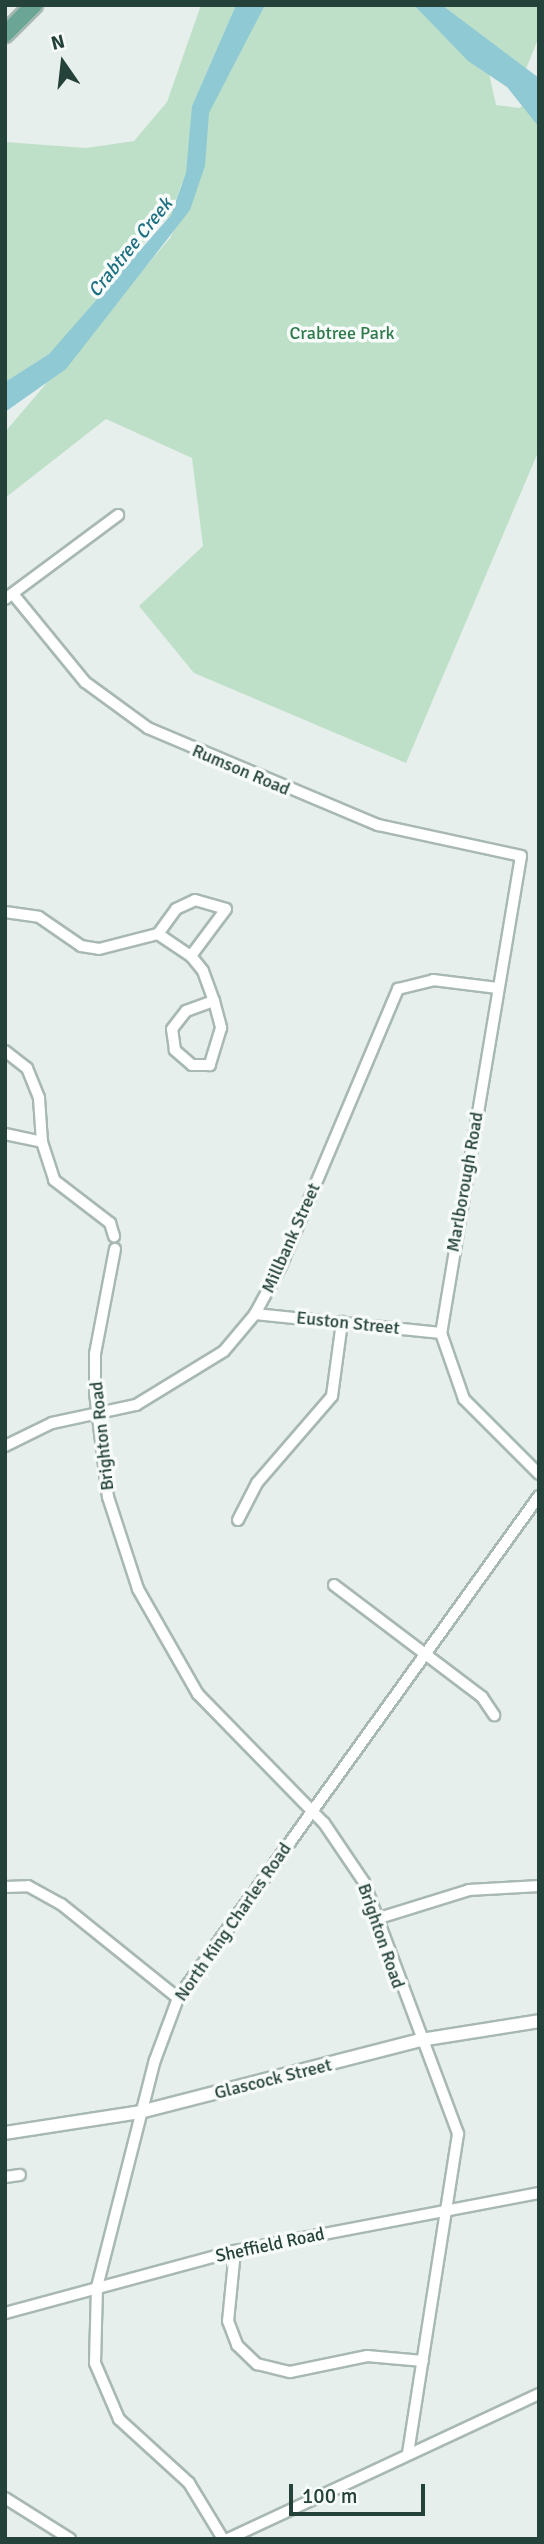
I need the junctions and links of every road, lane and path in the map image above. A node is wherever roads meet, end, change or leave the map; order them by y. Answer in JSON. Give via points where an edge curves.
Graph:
{"nodes":[{"id":1,"x":20,"y":5,"type":"edge"},
{"id":2,"x":34,"y":5,"type":"edge"},
{"id":3,"x":5,"y":20,"type":"edge"},
{"id":4,"x":5,"y":34,"type":"edge"},
{"id":5,"x":118,"y":515,"type":"dead end"},
{"id":6,"x":9,"y":597,"type":"edge"},
{"id":7,"x":521,"y":856,"type":"joint"},
{"id":8,"x":5,"y":912,"type":"edge"},
{"id":9,"x":158,"y":934,"type":"junction"},
{"id":10,"x":191,"y":956,"type":"junction"},
{"id":11,"x":498,"y":988,"type":"junction"},
{"id":12,"x":214,"y":1001,"type":"junction"},
{"id":13,"x":5,"y":1051,"type":"edge"},
{"id":14,"x":5,"y":1134,"type":"edge"},
{"id":15,"x":41,"y":1142,"type":"junction"},
{"id":16,"x":114,"y":1236,"type":"dead end"},
{"id":17,"x":115,"y":1250,"type":"dead end"},
{"id":18,"x":255,"y":1314,"type":"junction"},
{"id":19,"x":342,"y":1322,"type":"junction"},
{"id":20,"x":441,"y":1333,"type":"junction"},
{"id":21,"x":97,"y":1413,"type":"junction"},
{"id":22,"x":5,"y":1446,"type":"edge"},
{"id":23,"x":539,"y":1474,"type":"edge"},
{"id":24,"x":539,"y":1496,"type":"edge"},
{"id":25,"x":238,"y":1520,"type":"dead end"},
{"id":26,"x":334,"y":1585,"type":"dead end"},
{"id":27,"x":428,"y":1654,"type":"junction"},
{"id":28,"x":494,"y":1715,"type":"dead end"},
{"id":29,"x":311,"y":1811,"type":"junction"},
{"id":30,"x":539,"y":1886,"type":"edge"},
{"id":31,"x":5,"y":1887,"type":"edge"},
{"id":32,"x":376,"y":1919,"type":"junction"},
{"id":33,"x":178,"y":1998,"type":"junction"},
{"id":34,"x":539,"y":2021,"type":"edge"},
{"id":35,"x":421,"y":2040,"type":"junction"},
{"id":36,"x":141,"y":2112,"type":"junction"},
{"id":37,"x":5,"y":2133,"type":"edge"},
{"id":38,"x":20,"y":2175,"type":"dead end"},
{"id":39,"x":5,"y":2177,"type":"edge"},
{"id":40,"x":539,"y":2193,"type":"edge"},
{"id":41,"x":450,"y":2209,"type":"junction"},
{"id":42,"x":235,"y":2251,"type":"junction"},
{"id":43,"x":97,"y":2287,"type":"junction"},
{"id":44,"x":5,"y":2313,"type":"edge"},
{"id":45,"x":423,"y":2361,"type":"junction"},
{"id":46,"x":539,"y":2394,"type":"edge"},
{"id":47,"x":408,"y":2452,"type":"junction"},
{"id":48,"x":5,"y":2498,"type":"edge"},
{"id":49,"x":71,"y":2539,"type":"edge"},
{"id":50,"x":225,"y":2539,"type":"edge"}],
"edges":[{"from":1,"to":3,"type":"main road"},
{"from":2,"to":4,"type":"main road"},
{"from":5,"to":6,"type":"street"},
{"from":6,"to":7,"type":"street","name":"Rumson Road","via":[[85,682],[148,728],[378,825]]},
{"from":7,"to":11,"type":"street","name":"Marlborough Road"},
{"from":8,"to":9,"type":"street","via":[[39,917],[81,946],[99,949]]},
{"from":9,"to":10,"type":"street"},
{"from":9,"to":10,"type":"street","via":[[176,909],[195,900],[226,909]]},
{"from":10,"to":12,"type":"street"},
{"from":11,"to":18,"type":"street","name":"Millbank Street","via":[[433,980],[398,989]]},
{"from":11,"to":20,"type":"street","name":"Marlborough Road"},
{"from":12,"to":12,"type":"street","via":[[219,1051],[210,1065],[192,1065],[176,1050],[173,1029],[186,1011]]},
{"from":13,"to":15,"type":"street","via":[[27,1068],[39,1098]]},
{"from":14,"to":15,"type":"street"},
{"from":15,"to":16,"type":"street","via":[[54,1180],[110,1223]]},
{"from":17,"to":21,"type":"street","name":"Brighton Road","via":[[95,1354]]},
{"from":18,"to":19,"type":"street","name":"Euston Street"},
{"from":18,"to":21,"type":"street","name":"Millbank Street","via":[[224,1352],[190,1378],[136,1405]]},
{"from":19,"to":20,"type":"street","name":"Euston Street"},
{"from":19,"to":25,"type":"street","via":[[332,1396],[257,1483]]},
{"from":20,"to":23,"type":"street","name":"Marlborough Road","via":[[464,1399]]},
{"from":21,"to":22,"type":"street","name":"Millbank Street","via":[[52,1423]]},
{"from":21,"to":29,"type":"street","name":"Brighton Road","via":[[117,1527],[161,1636],[198,1694]]},
{"from":24,"to":27,"type":"street","name":"North King Charles Road"},
{"from":26,"to":27,"type":"street"},
{"from":27,"to":28,"type":"street","via":[[482,1697]]},
{"from":27,"to":29,"type":"street","name":"North King Charles Road"},
{"from":29,"to":32,"type":"street","name":"Brighton Road","via":[[364,1882]]},
{"from":29,"to":33,"type":"street","name":"North King Charles Road"},
{"from":30,"to":32,"type":"street","via":[[469,1890]]},
{"from":31,"to":33,"type":"street","via":[[28,1886],[61,1904]]},
{"from":32,"to":35,"type":"street","name":"Brighton Road"},
{"from":33,"to":36,"type":"street","name":"North King Charles Road"},
{"from":34,"to":35,"type":"street","name":"Glascock Street"},
{"from":35,"to":36,"type":"street","name":"Glascock Street"},
{"from":35,"to":41,"type":"street","name":"Brighton Road","via":[[458,2134]]},
{"from":36,"to":37,"type":"street","name":"Glascock Street"},
{"from":36,"to":43,"type":"street","name":"North King Charles Road"},
{"from":38,"to":39,"type":"street"},
{"from":40,"to":41,"type":"street","name":"Sheffield Road"},
{"from":41,"to":42,"type":"street","name":"Sheffield Road"},
{"from":41,"to":45,"type":"street","name":"Brighton Road"},
{"from":42,"to":43,"type":"street","name":"Sheffield Road"},
{"from":42,"to":45,"type":"street","via":[[228,2321],[237,2345],[257,2364],[290,2372],[367,2357]]},
{"from":43,"to":44,"type":"street","name":"Sheffield Road"},
{"from":43,"to":50,"type":"street","name":"North King Charles Road","via":[[95,2363],[111,2405],[189,2483]]},
{"from":45,"to":47,"type":"street","name":"Brighton Road"},
{"from":46,"to":47,"type":"street"},
{"from":47,"to":50,"type":"street"},
{"from":48,"to":49,"type":"street"}]}
